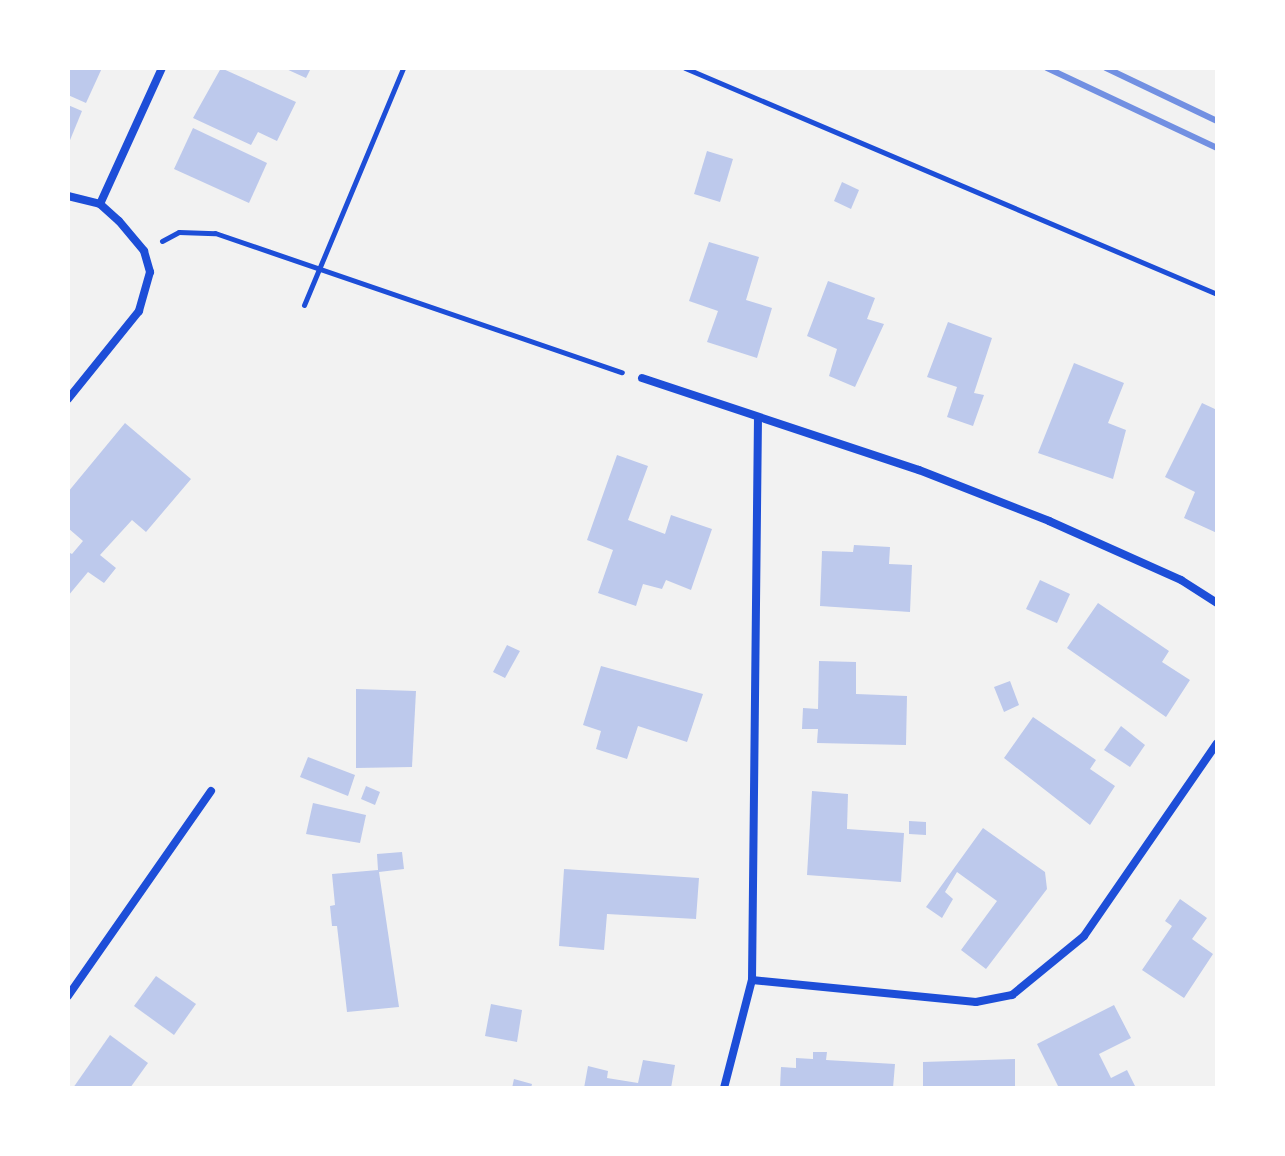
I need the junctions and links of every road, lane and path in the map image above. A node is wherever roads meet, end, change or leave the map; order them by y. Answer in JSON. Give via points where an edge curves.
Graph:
{"nodes":[{"id":1,"x":162,"y":68,"type":"edge"},
{"id":2,"x":403,"y":68,"type":"edge"},
{"id":3,"x":685,"y":68,"type":"edge"},
{"id":4,"x":68,"y":196,"type":"edge"},
{"id":5,"x":100,"y":204,"type":"junction"},
{"id":6,"x":144,"y":251,"type":"junction"},
{"id":7,"x":319,"y":267,"type":"junction"},
{"id":8,"x":1217,"y":294,"type":"edge"},
{"id":9,"x":304,"y":305,"type":"dead end"},
{"id":10,"x":642,"y":378,"type":"joint"},
{"id":11,"x":68,"y":399,"type":"edge"},
{"id":12,"x":758,"y":420,"type":"junction"},
{"id":13,"x":1217,"y":603,"type":"edge"},
{"id":14,"x":1217,"y":743,"type":"edge"},
{"id":15,"x":211,"y":791,"type":"dead end"},
{"id":16,"x":752,"y":980,"type":"junction"},
{"id":17,"x":68,"y":996,"type":"edge"},
{"id":18,"x":724,"y":1088,"type":"edge"}],
"edges":[{"from":1,"to":5,"type":"street"},
{"from":2,"to":7,"type":"path"},
{"from":3,"to":8,"type":"path"},
{"from":4,"to":5,"type":"street"},
{"from":5,"to":6,"type":"street"},
{"from":6,"to":7,"type":"path","via":[[179,232],[215,233]]},
{"from":6,"to":11,"type":"street","via":[[149,287],[139,311]]},
{"from":7,"to":9,"type":"path"},
{"from":7,"to":10,"type":"path"},
{"from":10,"to":12,"type":"street"},
{"from":12,"to":13,"type":"street","via":[[919,470],[1049,521],[1181,580]]},
{"from":12,"to":16,"type":"street"},
{"from":14,"to":16,"type":"street","via":[[1084,936],[1012,995],[976,1002]]},
{"from":15,"to":17,"type":"street"},
{"from":16,"to":18,"type":"street"}]}
